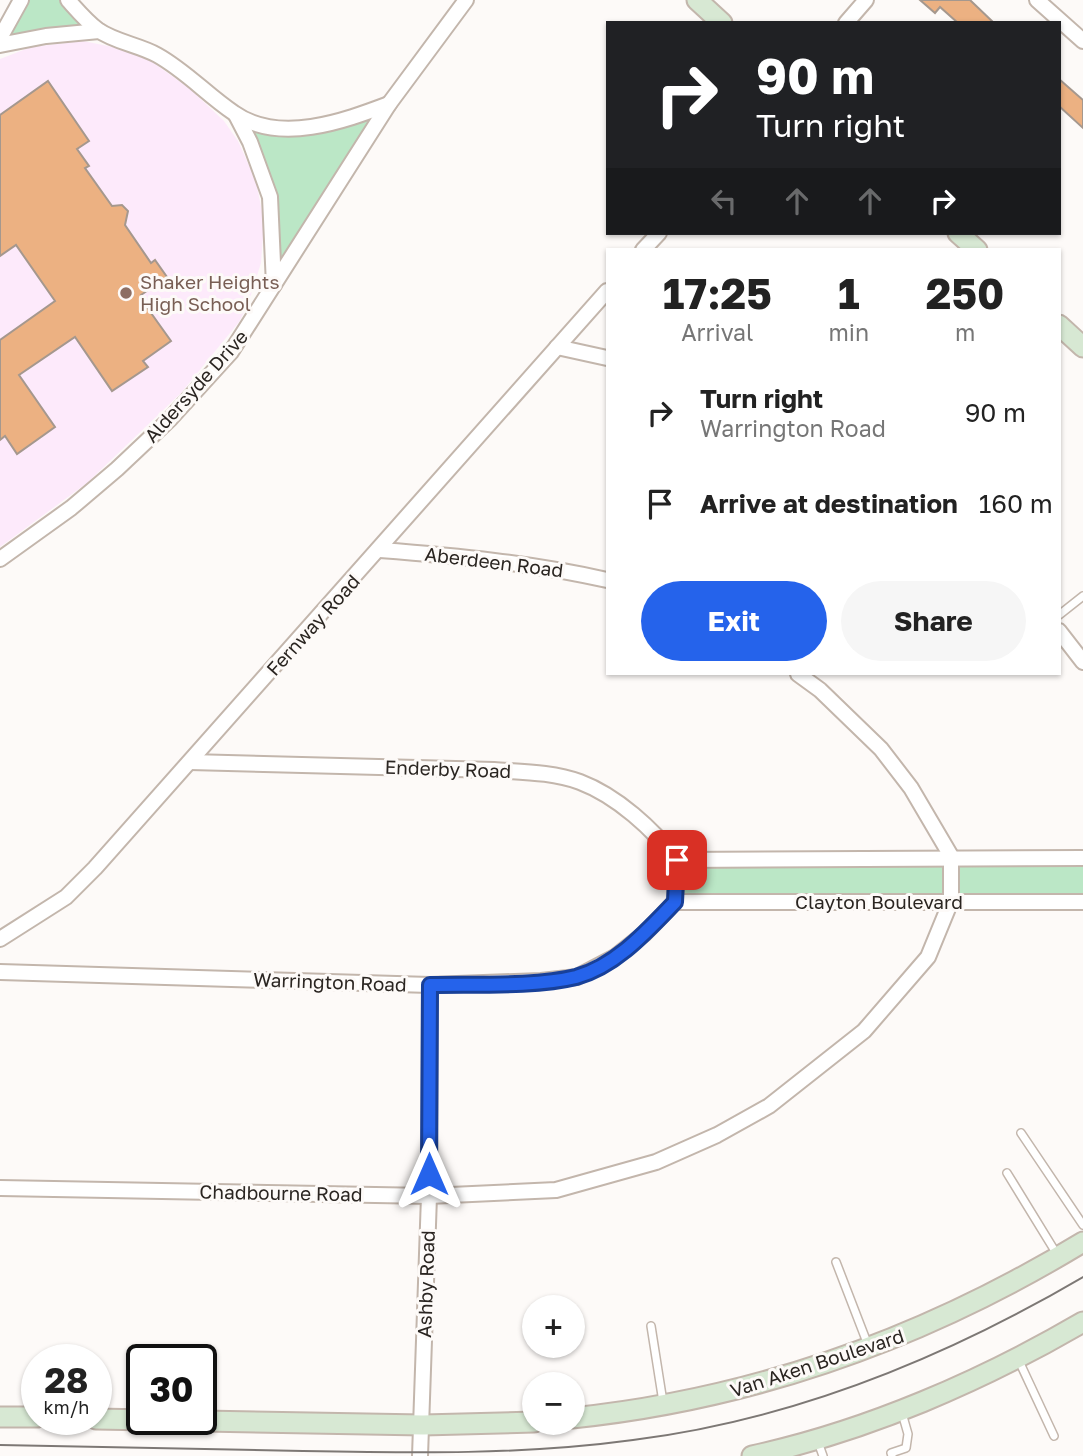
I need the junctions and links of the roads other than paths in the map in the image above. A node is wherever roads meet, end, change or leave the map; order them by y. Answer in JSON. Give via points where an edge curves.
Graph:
{"nodes":[{"id":1,"x":21,"y":0,"type":"edge"},
{"id":2,"x":68,"y":0,"type":"edge"},
{"id":3,"x":466,"y":0,"type":"edge"},
{"id":4,"x":697,"y":0,"type":"edge"},
{"id":5,"x":866,"y":0,"type":"edge"},
{"id":6,"x":1037,"y":0,"type":"edge"},
{"id":7,"x":720,"y":21,"type":"edge"},
{"id":8,"x":848,"y":21,"type":"edge"},
{"id":9,"x":1061,"y":21,"type":"edge"},
{"id":10,"x":1061,"y":21,"type":"edge"},
{"id":11,"x":99,"y":31,"type":"junction"},
{"id":12,"x":0,"y":38,"type":"edge"},
{"id":13,"x":1083,"y":41,"type":"edge"},
{"id":14,"x":0,"y":45,"type":"edge"},
{"id":15,"x":389,"y":104,"type":"junction"},
{"id":16,"x":236,"y":115,"type":"junction"},
{"id":17,"x":657,"y":235,"type":"edge"},
{"id":18,"x":960,"y":235,"type":"edge"},
{"id":19,"x":645,"y":248,"type":"edge"},
{"id":20,"x":975,"y":248,"type":"edge"},
{"id":21,"x":274,"y":286,"type":"junction"},
{"id":22,"x":606,"y":292,"type":"edge"},
{"id":23,"x":1061,"y":327,"type":"edge"},
{"id":24,"x":557,"y":347,"type":"junction"},
{"id":25,"x":1083,"y":347,"type":"edge"},
{"id":26,"x":606,"y":358,"type":"edge"},
{"id":27,"x":380,"y":550,"type":"junction"},
{"id":28,"x":0,"y":559,"type":"edge"},
{"id":29,"x":606,"y":580,"type":"edge"},
{"id":30,"x":1083,"y":596,"type":"edge"},
{"id":31,"x":1061,"y":613,"type":"edge"},
{"id":32,"x":1061,"y":634,"type":"edge"},
{"id":33,"x":1083,"y":662,"type":"edge"},
{"id":34,"x":799,"y":675,"type":"edge"},
{"id":35,"x":190,"y":762,"type":"junction"},
{"id":36,"x":951,"y":856,"type":"junction"},
{"id":37,"x":1083,"y":858,"type":"edge"},
{"id":38,"x":677,"y":860,"type":"junction"},
{"id":39,"x":951,"y":901,"type":"junction"},
{"id":40,"x":675,"y":902,"type":"junction"},
{"id":41,"x":1083,"y":902,"type":"edge"},
{"id":42,"x":0,"y":940,"type":"edge"},
{"id":43,"x":0,"y":972,"type":"edge"},
{"id":44,"x":430,"y":985,"type":"junction"},
{"id":45,"x":1021,"y":1133,"type":"dead end"},
{"id":46,"x":1007,"y":1173,"type":"dead end"},
{"id":47,"x":0,"y":1188,"type":"edge"},
{"id":48,"x":429,"y":1196,"type":"junction"},
{"id":49,"x":1083,"y":1225,"type":"edge"},
{"id":50,"x":1083,"y":1242,"type":"edge"},
{"id":51,"x":1059,"y":1257,"type":"junction"},
{"id":52,"x":836,"y":1262,"type":"dead end"},
{"id":53,"x":1082,"y":1324,"type":"edge"},
{"id":54,"x":651,"y":1326,"type":"dead end"},
{"id":55,"x":870,"y":1349,"type":"junction"},
{"id":56,"x":1017,"y":1357,"type":"junction"},
{"id":57,"x":663,"y":1406,"type":"junction"},
{"id":58,"x":901,"y":1409,"type":"junction"},
{"id":59,"x":585,"y":1416,"type":"edge"},
{"id":60,"x":0,"y":1417,"type":"edge"},
{"id":61,"x":21,"y":1417,"type":"edge"},
{"id":62,"x":112,"y":1419,"type":"edge"},
{"id":63,"x":522,"y":1422,"type":"edge"},
{"id":64,"x":423,"y":1425,"type":"junction"},
{"id":65,"x":1054,"y":1436,"type":"dead end"},
{"id":66,"x":817,"y":1447,"type":"edge"},
{"id":67,"x":420,"y":1456,"type":"edge"},
{"id":68,"x":752,"y":1456,"type":"edge"},
{"id":69,"x":892,"y":1456,"type":"edge"}],
"edges":[{"from":1,"to":12,"type":"street"},
{"from":2,"to":11,"type":"street"},
{"from":3,"to":15,"type":"street","name":"Aldersyde Drive"},
{"from":4,"to":7,"type":"main road"},
{"from":5,"to":8,"type":"street"},
{"from":6,"to":9,"type":"street"},
{"from":10,"to":13,"type":"street"},
{"from":11,"to":14,"type":"street"},
{"from":11,"to":16,"type":"street","via":[[182,70]]},
{"from":15,"to":16,"type":"street","via":[[305,127],[265,124]]},
{"from":15,"to":21,"type":"street","name":"Aldersyde Drive"},
{"from":16,"to":21,"type":"street","via":[[270,197]]},
{"from":17,"to":19,"type":"street"},
{"from":18,"to":20,"type":"main road"},
{"from":21,"to":28,"type":"street","name":"Aldersyde Drive","via":[[231,352],[170,419],[71,508]]},
{"from":22,"to":24,"type":"street","name":"Fernway Road"},
{"from":23,"to":25,"type":"main road"},
{"from":24,"to":26,"type":"street"},
{"from":24,"to":27,"type":"street","name":"Fernway Road"},
{"from":27,"to":29,"type":"street","name":"Aberdeen Road","via":[[500,560]]},
{"from":27,"to":35,"type":"street","name":"Fernway Road"},
{"from":30,"to":31,"type":"lane"},
{"from":32,"to":33,"type":"street"},
{"from":34,"to":36,"type":"street","via":[[881,749],[911,788]]},
{"from":35,"to":38,"type":"street","name":"Enderby Road","via":[[494,770],[581,782],[621,806],[660,838]]},
{"from":35,"to":42,"type":"street","name":"Fernway Road","via":[[66,897]]},
{"from":36,"to":37,"type":"street"},
{"from":36,"to":38,"type":"street"},
{"from":36,"to":39,"type":"street"},
{"from":38,"to":40,"type":"street"},
{"from":39,"to":40,"type":"street","name":"Clayton Boulevard"},
{"from":39,"to":41,"type":"street","name":"Clayton Boulevard"},
{"from":39,"to":48,"type":"street","name":"Chadbourne Road","via":[[928,957],[864,1031],[748,1118],[656,1162],[556,1190]]},
{"from":40,"to":44,"type":"street","name":"Warrington Road","via":[[615,957],[578,976]]},
{"from":43,"to":44,"type":"street","name":"Warrington Road"},
{"from":44,"to":48,"type":"street","name":"Ashby Road"},
{"from":45,"to":49,"type":"lane"},
{"from":46,"to":51,"type":"lane"},
{"from":47,"to":48,"type":"street","name":"Chadbourne Road"},
{"from":48,"to":64,"type":"street","name":"Ashby Road"},
{"from":50,"to":51,"type":"main road","name":"Van Aken Boulevard"},
{"from":51,"to":55,"type":"main road","name":"Van Aken Boulevard","via":[[968,1306]]},
{"from":52,"to":55,"type":"lane"},
{"from":53,"to":56,"type":"main road"},
{"from":54,"to":57,"type":"lane"},
{"from":55,"to":57,"type":"main road","name":"Van Aken Boulevard","via":[[763,1383]]},
{"from":56,"to":58,"type":"main road"},
{"from":56,"to":65,"type":"lane"},
{"from":57,"to":59,"type":"main road","name":"Van Aken Boulevard"},
{"from":58,"to":66,"type":"main road"},
{"from":58,"to":69,"type":"lane","via":[[908,1434],[906,1448]]},
{"from":60,"to":61,"type":"main road"},
{"from":62,"to":64,"type":"main road"},
{"from":63,"to":64,"type":"main road"},
{"from":64,"to":67,"type":"street","name":"Ashby Road"},
{"from":66,"to":68,"type":"main road"}]}
